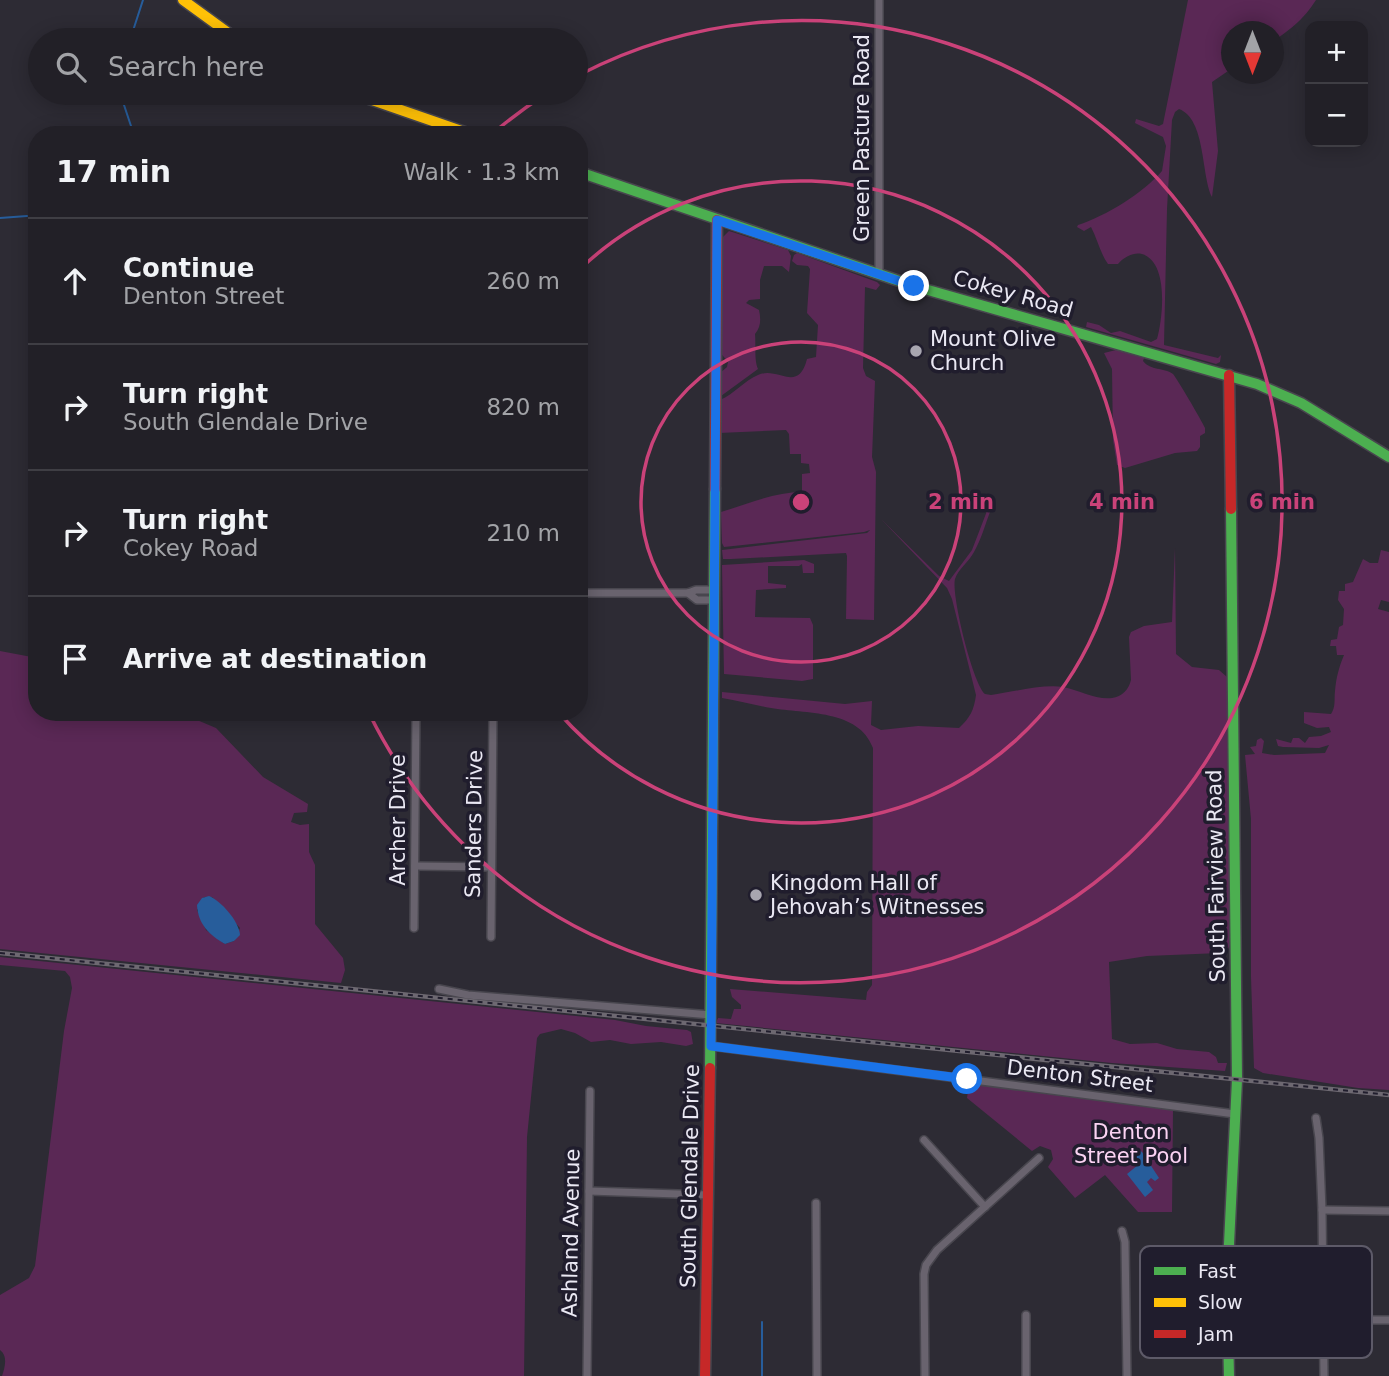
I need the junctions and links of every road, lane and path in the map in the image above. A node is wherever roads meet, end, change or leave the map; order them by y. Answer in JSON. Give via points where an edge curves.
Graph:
{"nodes":[{"id":1,"x":183,"y":0,"type":"edge"},
{"id":2,"x":879,"y":0,"type":"edge"},
{"id":3,"x":222,"y":28,"type":"edge"},
{"id":4,"x":387,"y":105,"type":"edge"},
{"id":5,"x":447,"y":126,"type":"edge"},
{"id":6,"x":588,"y":175,"type":"edge"},
{"id":7,"x":717,"y":220,"type":"junction"},
{"id":8,"x":879,"y":275,"type":"junction"},
{"id":9,"x":1229,"y":375,"type":"junction"},
{"id":10,"x":1389,"y":457,"type":"edge"},
{"id":11,"x":588,"y":593,"type":"edge"},
{"id":12,"x":715,"y":595,"type":"junction"},
{"id":13,"x":416,"y":721,"type":"edge"},
{"id":14,"x":493,"y":721,"type":"edge"},
{"id":15,"x":415,"y":866,"type":"junction"},
{"id":16,"x":491,"y":867,"type":"junction"},
{"id":17,"x":414,"y":928,"type":"dead end"},
{"id":18,"x":491,"y":937,"type":"dead end"},
{"id":19,"x":439,"y":989,"type":"dead end"},
{"id":20,"x":711,"y":1015,"type":"junction"},
{"id":21,"x":711,"y":1046,"type":"junction"},
{"id":22,"x":590,"y":1091,"type":"dead end"},
{"id":23,"x":1235,"y":1114,"type":"junction"},
{"id":24,"x":1316,"y":1118,"type":"dead end"},
{"id":25,"x":924,"y":1140,"type":"dead end"},
{"id":26,"x":1039,"y":1158,"type":"dead end"},
{"id":27,"x":589,"y":1191,"type":"junction"},
{"id":28,"x":708,"y":1195,"type":"junction"},
{"id":29,"x":816,"y":1203,"type":"dead end"},
{"id":30,"x":985,"y":1207,"type":"junction"},
{"id":31,"x":1322,"y":1210,"type":"junction"},
{"id":32,"x":1389,"y":1211,"type":"edge"},
{"id":33,"x":1122,"y":1231,"type":"dead end"},
{"id":34,"x":1229,"y":1246,"type":"edge"},
{"id":35,"x":1322,"y":1246,"type":"edge"},
{"id":36,"x":1026,"y":1315,"type":"dead end"},
{"id":37,"x":1229,"y":1358,"type":"edge"},
{"id":38,"x":1324,"y":1358,"type":"edge"},
{"id":39,"x":587,"y":1376,"type":"edge"},
{"id":40,"x":705,"y":1376,"type":"edge"},
{"id":41,"x":817,"y":1376,"type":"edge"},
{"id":42,"x":925,"y":1376,"type":"edge"},
{"id":43,"x":1026,"y":1376,"type":"edge"},
{"id":44,"x":1126,"y":1376,"type":"edge"},
{"id":45,"x":1229,"y":1376,"type":"edge"},
{"id":46,"x":1324,"y":1376,"type":"edge"}],
"edges":[{"from":1,"to":3,"type":"main road"},
{"from":2,"to":8,"type":"street","name":"Green Pasture Road"},
{"from":4,"to":5,"type":"main road"},
{"from":6,"to":7,"type":"main road","name":"Cokey Road"},
{"from":7,"to":8,"type":"main road","name":"Cokey Road"},
{"from":7,"to":12,"type":"main road","name":"South Glendale Drive"},
{"from":8,"to":9,"type":"main road","name":"Cokey Road"},
{"from":9,"to":10,"type":"main road","name":"Cokey Road","via":[[1301,403]]},
{"from":9,"to":23,"type":"main road","name":"South Fairview Road"},
{"from":11,"to":12,"type":"street","via":[[696,590]]},
{"from":12,"to":20,"type":"main road","name":"South Glendale Drive"},
{"from":13,"to":15,"type":"street","name":"Archer Drive"},
{"from":14,"to":16,"type":"street","name":"Sanders Drive"},
{"from":15,"to":16,"type":"street"},
{"from":15,"to":17,"type":"street","name":"Archer Drive"},
{"from":16,"to":18,"type":"street","name":"Sanders Drive"},
{"from":19,"to":20,"type":"street"},
{"from":20,"to":21,"type":"main road","name":"South Glendale Drive"},
{"from":21,"to":23,"type":"street","name":"Denton Street"},
{"from":21,"to":28,"type":"main road","name":"South Glendale Drive"},
{"from":22,"to":27,"type":"street","name":"Ashland Avenue"},
{"from":23,"to":34,"type":"main road","name":"South Fairview Road"},
{"from":24,"to":31,"type":"street"},
{"from":25,"to":30,"type":"street"},
{"from":26,"to":30,"type":"street"},
{"from":27,"to":28,"type":"street"},
{"from":27,"to":39,"type":"street","name":"Ashland Avenue"},
{"from":28,"to":40,"type":"main road","name":"South Glendale Drive"},
{"from":29,"to":41,"type":"street"},
{"from":30,"to":42,"type":"street","via":[[926,1265]]},
{"from":31,"to":32,"type":"street"},
{"from":31,"to":35,"type":"street"},
{"from":33,"to":44,"type":"street"},
{"from":36,"to":43,"type":"street"},
{"from":37,"to":45,"type":"main road","name":"South Fairview Road"},
{"from":38,"to":46,"type":"street"}]}
